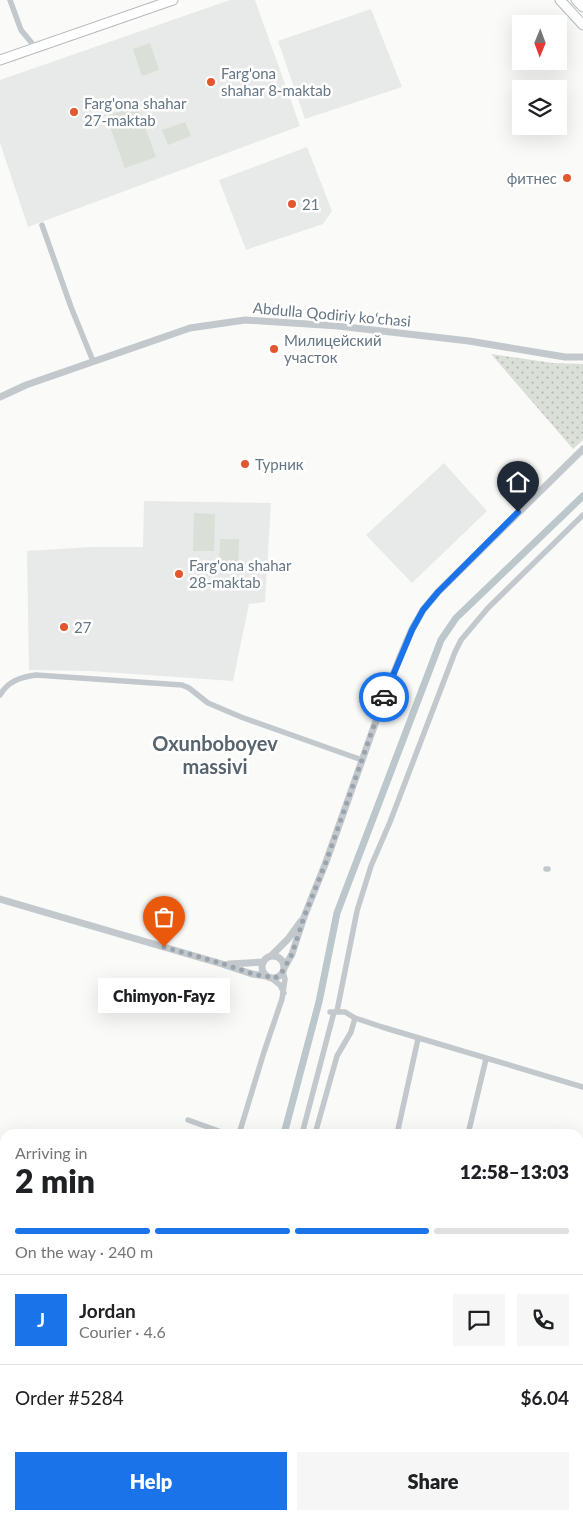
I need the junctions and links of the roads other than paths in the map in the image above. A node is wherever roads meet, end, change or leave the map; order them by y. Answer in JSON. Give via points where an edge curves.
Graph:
{"nodes":[{"id":1,"x":10,"y":0,"type":"edge"},
{"id":2,"x":173,"y":0,"type":"edge"},
{"id":3,"x":560,"y":0,"type":"edge"},
{"id":4,"x":576,"y":0,"type":"edge"},
{"id":5,"x":583,"y":7,"type":"edge"},
{"id":6,"x":583,"y":25,"type":"edge"},
{"id":7,"x":36,"y":48,"type":"junction"},
{"id":8,"x":0,"y":60,"type":"edge"},
{"id":9,"x":42,"y":225,"type":"dead end"},
{"id":10,"x":583,"y":357,"type":"edge"},
{"id":11,"x":93,"y":361,"type":"junction"},
{"id":12,"x":0,"y":397,"type":"edge"},
{"id":13,"x":583,"y":448,"type":"edge"},
{"id":14,"x":583,"y":515,"type":"edge"},
{"id":15,"x":0,"y":695,"type":"edge"},
{"id":16,"x":362,"y":760,"type":"junction"},
{"id":17,"x":0,"y":899,"type":"edge"},
{"id":18,"x":304,"y":917,"type":"junction"},
{"id":19,"x":271,"y":956,"type":"junction"},
{"id":20,"x":262,"y":962,"type":"junction"},
{"id":21,"x":224,"y":964,"type":"junction"},
{"id":22,"x":284,"y":970,"type":"junction"},
{"id":23,"x":269,"y":977,"type":"junction"},
{"id":24,"x":284,"y":993,"type":"junction"},
{"id":25,"x":334,"y":1011,"type":"junction"},
{"id":26,"x":355,"y":1018,"type":"junction"},
{"id":27,"x":418,"y":1039,"type":"junction"},
{"id":28,"x":486,"y":1059,"type":"junction"},
{"id":29,"x":583,"y":1087,"type":"edge"},
{"id":30,"x":188,"y":1120,"type":"dead end"},
{"id":31,"x":213,"y":1129,"type":"edge"},
{"id":32,"x":241,"y":1129,"type":"edge"},
{"id":33,"x":303,"y":1129,"type":"edge"},
{"id":34,"x":316,"y":1129,"type":"edge"},
{"id":35,"x":398,"y":1129,"type":"edge"},
{"id":36,"x":469,"y":1129,"type":"edge"}],
"edges":[{"from":1,"to":7,"type":"street","via":[[21,30]]},
{"from":2,"to":7,"type":"main road"},
{"from":3,"to":6,"type":"main road"},
{"from":4,"to":5,"type":"main road"},
{"from":7,"to":8,"type":"main road"},
{"from":9,"to":11,"type":"street"},
{"from":10,"to":11,"type":"street","name":"Abdulla Qodiriy koʻchasi","via":[[338,326],[245,320],[190,328]]},
{"from":11,"to":12,"type":"street","name":"Abdulla Qodiriy koʻchasi"},
{"from":13,"to":16,"type":"street","via":[[423,610],[397,665]]},
{"from":14,"to":25,"type":"street","via":[[460,640],[371,866]]},
{"from":15,"to":16,"type":"street","via":[[11,682],[36,675],[182,685],[208,703],[241,717]]},
{"from":16,"to":18,"type":"street"},
{"from":17,"to":21,"type":"street"},
{"from":18,"to":19,"type":"street"},
{"from":18,"to":22,"type":"street"},
{"from":19,"to":20,"type":"street"},
{"from":19,"to":22,"type":"street","via":[[278,956]]},
{"from":20,"to":21,"type":"street"},
{"from":20,"to":23,"type":"street","via":[[262,970]]},
{"from":21,"to":23,"type":"street"},
{"from":22,"to":23,"type":"street","via":[[278,977]]},
{"from":22,"to":24,"type":"street"},
{"from":23,"to":24,"type":"street","via":[[280,985]]},
{"from":24,"to":32,"type":"street"},
{"from":25,"to":26,"type":"street","via":[[345,1012]]},
{"from":25,"to":33,"type":"street"},
{"from":26,"to":27,"type":"street"},
{"from":26,"to":34,"type":"street","via":[[337,1056]]},
{"from":27,"to":28,"type":"street"},
{"from":27,"to":35,"type":"street"},
{"from":28,"to":29,"type":"street"},
{"from":28,"to":36,"type":"street"},
{"from":30,"to":31,"type":"street"}]}
